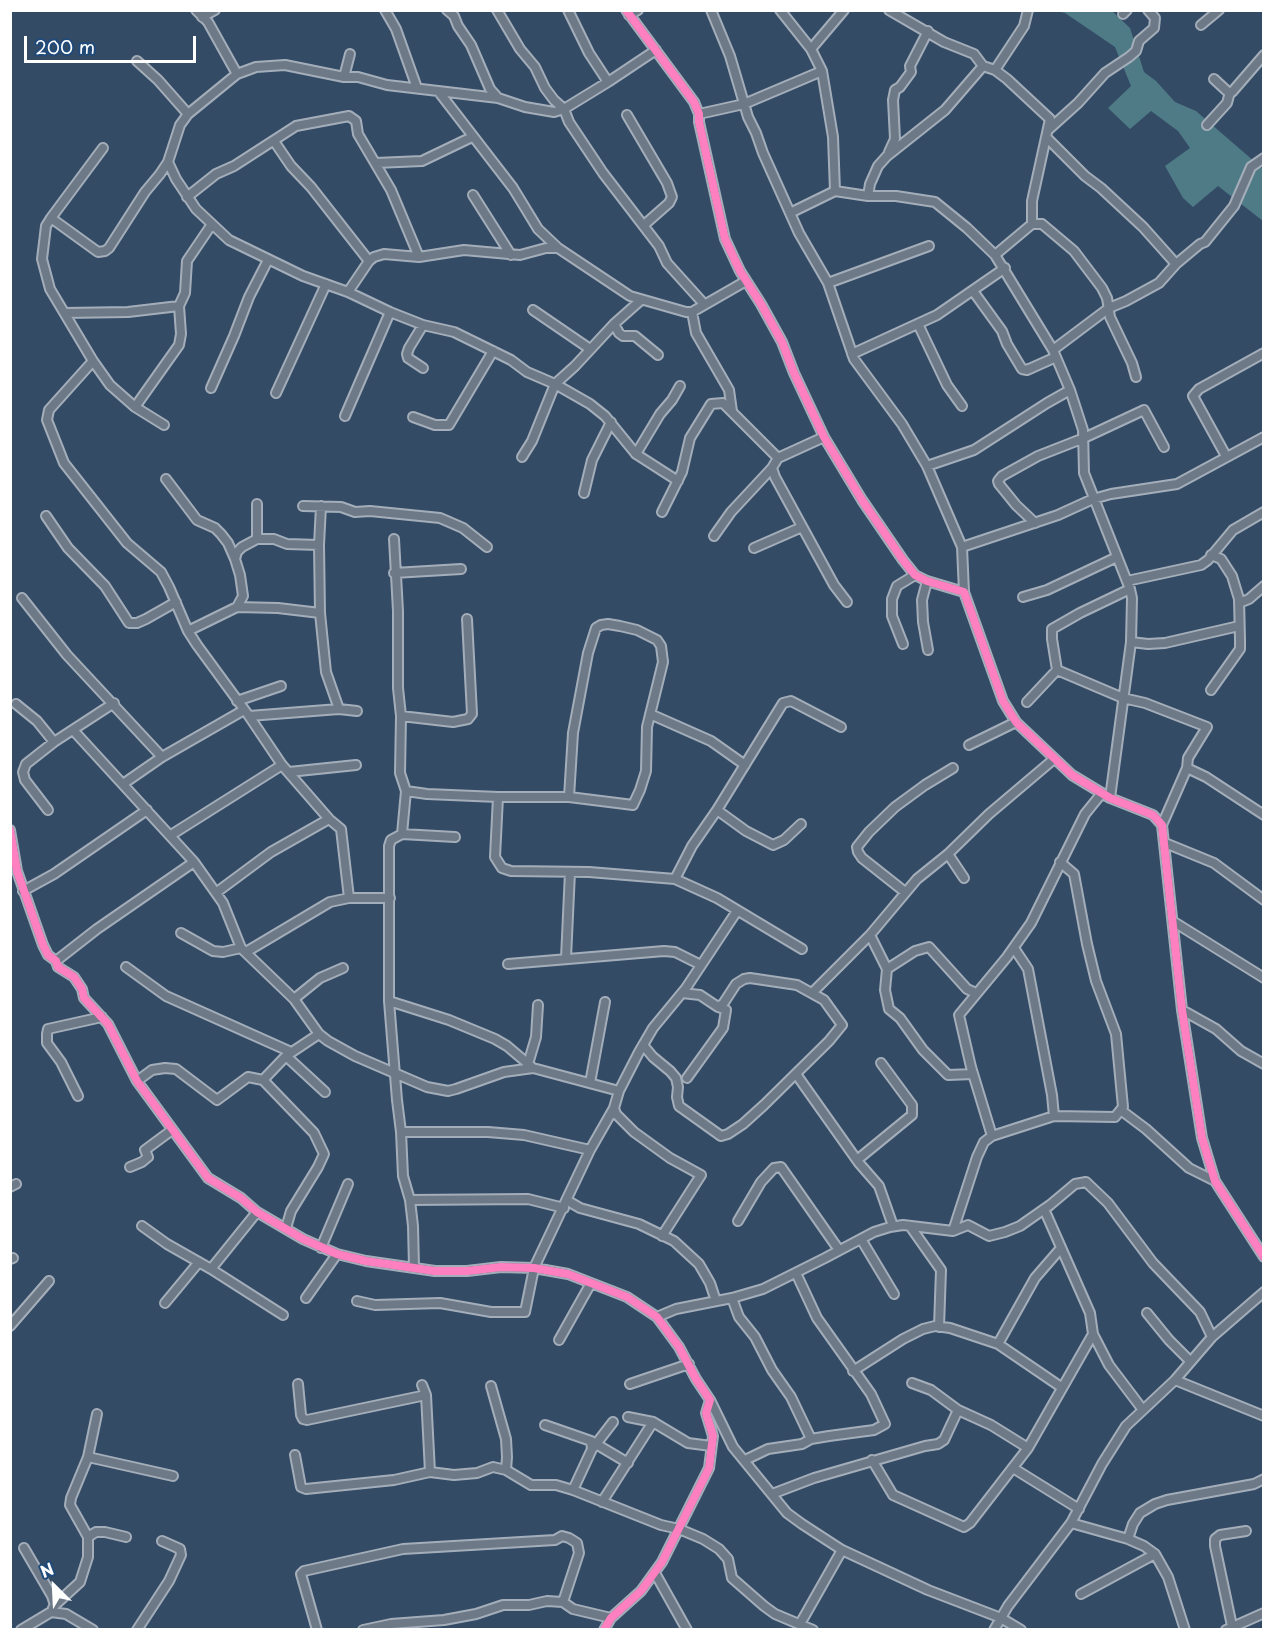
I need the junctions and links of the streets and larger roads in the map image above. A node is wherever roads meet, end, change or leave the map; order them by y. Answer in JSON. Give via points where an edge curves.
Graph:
{"nodes":[{"id":1,"x":215,"y":10,"type":"edge"},
{"id":2,"x":385,"y":10,"type":"edge"},
{"id":3,"x":447,"y":10,"type":"edge"},
{"id":4,"x":496,"y":10,"type":"edge"},
{"id":5,"x":568,"y":10,"type":"edge"},
{"id":6,"x":638,"y":10,"type":"edge"},
{"id":7,"x":711,"y":10,"type":"edge"},
{"id":8,"x":780,"y":10,"type":"edge"},
{"id":9,"x":844,"y":10,"type":"edge"},
{"id":10,"x":889,"y":10,"type":"edge"},
{"id":11,"x":1028,"y":10,"type":"edge"},
{"id":12,"x":1148,"y":10,"type":"edge"},
{"id":13,"x":1219,"y":10,"type":"edge"},
{"id":14,"x":627,"y":13,"type":"edge"},
{"id":15,"x":199,"y":14,"type":"edge"},
{"id":16,"x":1201,"y":25,"type":"dead end"},
{"id":17,"x":928,"y":31,"type":"junction"},
{"id":18,"x":811,"y":49,"type":"junction"},
{"id":19,"x":656,"y":50,"type":"junction"},
{"id":20,"x":350,"y":54,"type":"dead end"},
{"id":21,"x":1263,"y":55,"type":"edge"},
{"id":22,"x":137,"y":61,"type":"dead end"},
{"id":23,"x":983,"y":66,"type":"junction"},
{"id":24,"x":995,"y":70,"type":"junction"},
{"id":25,"x":822,"y":71,"type":"junction"},
{"id":26,"x":237,"y":74,"type":"junction"},
{"id":27,"x":344,"y":76,"type":"junction"},
{"id":28,"x":1214,"y":79,"type":"dead end"},
{"id":29,"x":609,"y":82,"type":"junction"},
{"id":30,"x":417,"y":88,"type":"junction"},
{"id":31,"x":439,"y":92,"type":"junction"},
{"id":32,"x":1230,"y":92,"type":"junction"},
{"id":33,"x":498,"y":98,"type":"junction"},
{"id":34,"x":744,"y":104,"type":"junction"},
{"id":35,"x":564,"y":109,"type":"junction"},
{"id":36,"x":188,"y":114,"type":"junction"},
{"id":37,"x":699,"y":114,"type":"junction"},
{"id":38,"x":627,"y":115,"type":"dead end"},
{"id":39,"x":1207,"y":125,"type":"dead end"},
{"id":40,"x":1047,"y":134,"type":"junction"},
{"id":41,"x":472,"y":137,"type":"junction"},
{"id":42,"x":274,"y":141,"type":"junction"},
{"id":43,"x":103,"y":148,"type":"dead end"},
{"id":44,"x":887,"y":156,"type":"junction"},
{"id":45,"x":1263,"y":158,"type":"edge"},
{"id":46,"x":168,"y":162,"type":"junction"},
{"id":47,"x":376,"y":163,"type":"junction"},
{"id":48,"x":836,"y":191,"type":"junction"},
{"id":49,"x":473,"y":195,"type":"dead end"},
{"id":50,"x":868,"y":196,"type":"junction"},
{"id":51,"x":187,"y":197,"type":"junction"},
{"id":52,"x":790,"y":213,"type":"junction"},
{"id":53,"x":51,"y":218,"type":"junction"},
{"id":54,"x":212,"y":224,"type":"junction"},
{"id":55,"x":1032,"y":224,"type":"junction"},
{"id":56,"x":644,"y":225,"type":"junction"},
{"id":57,"x":929,"y":246,"type":"dead end"},
{"id":58,"x":558,"y":248,"type":"junction"},
{"id":59,"x":511,"y":255,"type":"junction"},
{"id":60,"x":995,"y":255,"type":"junction"},
{"id":61,"x":419,"y":257,"type":"junction"},
{"id":62,"x":268,"y":260,"type":"junction"},
{"id":63,"x":369,"y":261,"type":"junction"},
{"id":64,"x":1176,"y":264,"type":"junction"},
{"id":65,"x":1005,"y":268,"type":"junction"},
{"id":66,"x":746,"y":281,"type":"junction"},
{"id":67,"x":828,"y":283,"type":"junction"},
{"id":68,"x":326,"y":284,"type":"junction"},
{"id":69,"x":973,"y":291,"type":"junction"},
{"id":70,"x":348,"y":292,"type":"junction"},
{"id":71,"x":641,"y":300,"type":"junction"},
{"id":72,"x":704,"y":303,"type":"junction"},
{"id":73,"x":179,"y":306,"type":"junction"},
{"id":74,"x":1109,"y":308,"type":"junction"},
{"id":75,"x":533,"y":310,"type":"dead end"},
{"id":76,"x":390,"y":312,"type":"junction"},
{"id":77,"x":692,"y":312,"type":"junction"},
{"id":78,"x":65,"y":313,"type":"junction"},
{"id":79,"x":423,"y":324,"type":"junction"},
{"id":80,"x":614,"y":324,"type":"junction"},
{"id":81,"x":918,"y":324,"type":"junction"},
{"id":82,"x":590,"y":349,"type":"junction"},
{"id":83,"x":493,"y":351,"type":"junction"},
{"id":84,"x":1054,"y":353,"type":"junction"},
{"id":85,"x":1263,"y":353,"type":"edge"},
{"id":86,"x":852,"y":354,"type":"junction"},
{"id":87,"x":658,"y":355,"type":"dead end"},
{"id":88,"x":93,"y":361,"type":"junction"},
{"id":89,"x":423,"y":368,"type":"dead end"},
{"id":90,"x":1136,"y":377,"type":"dead end"},
{"id":91,"x":555,"y":384,"type":"junction"},
{"id":92,"x":680,"y":386,"type":"dead end"},
{"id":93,"x":211,"y":388,"type":"dead end"},
{"id":94,"x":1070,"y":390,"type":"junction"},
{"id":95,"x":276,"y":393,"type":"dead end"},
{"id":96,"x":731,"y":398,"type":"junction"},
{"id":97,"x":723,"y":403,"type":"junction"},
{"id":98,"x":962,"y":406,"type":"dead end"},
{"id":99,"x":135,"y":407,"type":"junction"},
{"id":100,"x":732,"y":411,"type":"junction"},
{"id":101,"x":345,"y":416,"type":"dead end"},
{"id":102,"x":413,"y":417,"type":"dead end"},
{"id":103,"x":610,"y":422,"type":"junction"},
{"id":104,"x":164,"y":425,"type":"dead end"},
{"id":105,"x":824,"y":436,"type":"junction"},
{"id":106,"x":1263,"y":437,"type":"edge"},
{"id":107,"x":1084,"y":438,"type":"junction"},
{"id":108,"x":1164,"y":447,"type":"dead end"},
{"id":109,"x":636,"y":454,"type":"junction"},
{"id":110,"x":1226,"y":456,"type":"junction"},
{"id":111,"x":522,"y":457,"type":"dead end"},
{"id":112,"x":778,"y":458,"type":"junction"},
{"id":113,"x":927,"y":466,"type":"junction"},
{"id":114,"x":772,"y":468,"type":"junction"},
{"id":115,"x":166,"y":479,"type":"dead end"},
{"id":116,"x":678,"y":481,"type":"junction"},
{"id":117,"x":584,"y":493,"type":"dead end"},
{"id":118,"x":1093,"y":499,"type":"junction"},
{"id":119,"x":257,"y":504,"type":"dead end"},
{"id":120,"x":303,"y":506,"type":"dead end"},
{"id":121,"x":321,"y":506,"type":"junction"},
{"id":122,"x":662,"y":512,"type":"dead end"},
{"id":123,"x":1263,"y":512,"type":"edge"},
{"id":124,"x":46,"y":516,"type":"dead end"},
{"id":125,"x":1035,"y":524,"type":"junction"},
{"id":126,"x":802,"y":527,"type":"junction"},
{"id":127,"x":714,"y":536,"type":"dead end"},
{"id":128,"x":257,"y":539,"type":"junction"},
{"id":129,"x":394,"y":539,"type":"dead end"},
{"id":130,"x":319,"y":545,"type":"junction"},
{"id":131,"x":487,"y":547,"type":"dead end"},
{"id":132,"x":754,"y":548,"type":"dead end"},
{"id":133,"x":962,"y":548,"type":"junction"},
{"id":134,"x":1211,"y":555,"type":"junction"},
{"id":135,"x":1117,"y":557,"type":"junction"},
{"id":136,"x":235,"y":559,"type":"junction"},
{"id":137,"x":461,"y":569,"type":"dead end"},
{"id":138,"x":394,"y":573,"type":"junction"},
{"id":139,"x":915,"y":575,"type":"junction"},
{"id":140,"x":927,"y":581,"type":"junction"},
{"id":141,"x":1127,"y":581,"type":"junction"},
{"id":142,"x":1263,"y":586,"type":"edge"},
{"id":143,"x":1130,"y":590,"type":"junction"},
{"id":144,"x":964,"y":592,"type":"junction"},
{"id":145,"x":1023,"y":597,"type":"dead end"},
{"id":146,"x":22,"y":598,"type":"dead end"},
{"id":147,"x":176,"y":602,"type":"junction"},
{"id":148,"x":847,"y":602,"type":"dead end"},
{"id":149,"x":1239,"y":603,"type":"junction"},
{"id":150,"x":237,"y":607,"type":"junction"},
{"id":151,"x":320,"y":613,"type":"junction"},
{"id":152,"x":467,"y":619,"type":"dead end"},
{"id":153,"x":1239,"y":626,"type":"junction"},
{"id":154,"x":188,"y":630,"type":"junction"},
{"id":155,"x":1131,"y":642,"type":"junction"},
{"id":156,"x":903,"y":644,"type":"dead end"},
{"id":157,"x":928,"y":650,"type":"dead end"},
{"id":158,"x":1057,"y":670,"type":"junction"},
{"id":159,"x":281,"y":686,"type":"dead end"},
{"id":160,"x":1211,"y":690,"type":"dead end"},
{"id":161,"x":1123,"y":698,"type":"junction"},
{"id":162,"x":237,"y":701,"type":"junction"},
{"id":163,"x":1027,"y":702,"type":"dead end"},
{"id":164,"x":114,"y":703,"type":"junction"},
{"id":165,"x":16,"y":704,"type":"dead end"},
{"id":166,"x":339,"y":709,"type":"junction"},
{"id":167,"x":357,"y":711,"type":"dead end"},
{"id":168,"x":247,"y":713,"type":"junction"},
{"id":169,"x":650,"y":714,"type":"junction"},
{"id":170,"x":401,"y":716,"type":"junction"},
{"id":171,"x":1016,"y":722,"type":"junction"},
{"id":172,"x":841,"y":727,"type":"dead end"},
{"id":173,"x":73,"y":730,"type":"junction"},
{"id":174,"x":54,"y":742,"type":"junction"},
{"id":175,"x":969,"y":745,"type":"dead end"},
{"id":176,"x":162,"y":757,"type":"junction"},
{"id":177,"x":1054,"y":759,"type":"junction"},
{"id":178,"x":282,"y":765,"type":"junction"},
{"id":179,"x":356,"y":765,"type":"dead end"},
{"id":180,"x":745,"y":765,"type":"junction"},
{"id":181,"x":953,"y":768,"type":"dead end"},
{"id":182,"x":1187,"y":768,"type":"junction"},
{"id":183,"x":289,"y":772,"type":"junction"},
{"id":184,"x":123,"y":784,"type":"junction"},
{"id":185,"x":406,"y":791,"type":"junction"},
{"id":186,"x":1102,"y":793,"type":"junction"},
{"id":187,"x":498,"y":797,"type":"junction"},
{"id":188,"x":569,"y":797,"type":"junction"},
{"id":189,"x":1110,"y":798,"type":"junction"},
{"id":190,"x":48,"y":810,"type":"dead end"},
{"id":191,"x":147,"y":810,"type":"junction"},
{"id":192,"x":717,"y":810,"type":"junction"},
{"id":193,"x":1263,"y":815,"type":"edge"},
{"id":194,"x":329,"y":819,"type":"junction"},
{"id":195,"x":801,"y":824,"type":"dead end"},
{"id":196,"x":1162,"y":825,"type":"junction"},
{"id":197,"x":10,"y":830,"type":"edge"},
{"id":198,"x":402,"y":834,"type":"junction"},
{"id":199,"x":171,"y":835,"type":"junction"},
{"id":200,"x":455,"y":837,"type":"dead end"},
{"id":201,"x":1165,"y":843,"type":"junction"},
{"id":202,"x":948,"y":854,"type":"junction"},
{"id":203,"x":194,"y":861,"type":"junction"},
{"id":204,"x":1060,"y":862,"type":"junction"},
{"id":205,"x":570,"y":872,"type":"junction"},
{"id":206,"x":964,"y":878,"type":"dead end"},
{"id":207,"x":675,"y":879,"type":"junction"},
{"id":208,"x":23,"y":891,"type":"junction"},
{"id":209,"x":905,"y":891,"type":"junction"},
{"id":210,"x":217,"y":892,"type":"junction"},
{"id":211,"x":349,"y":897,"type":"junction"},
{"id":212,"x":390,"y":898,"type":"junction"},
{"id":213,"x":1263,"y":900,"type":"edge"},
{"id":214,"x":737,"y":911,"type":"junction"},
{"id":215,"x":1174,"y":922,"type":"junction"},
{"id":216,"x":181,"y":933,"type":"dead end"},
{"id":217,"x":870,"y":935,"type":"junction"},
{"id":218,"x":1014,"y":948,"type":"junction"},
{"id":219,"x":802,"y":949,"type":"dead end"},
{"id":220,"x":243,"y":950,"type":"junction"},
{"id":221,"x":566,"y":958,"type":"junction"},
{"id":222,"x":56,"y":961,"type":"junction"},
{"id":223,"x":508,"y":964,"type":"dead end"},
{"id":224,"x":701,"y":964,"type":"junction"},
{"id":225,"x":126,"y":967,"type":"dead end"},
{"id":226,"x":343,"y":968,"type":"dead end"},
{"id":227,"x":888,"y":969,"type":"junction"},
{"id":228,"x":1263,"y":978,"type":"edge"},
{"id":229,"x":967,"y":989,"type":"junction"},
{"id":230,"x":682,"y":993,"type":"junction"},
{"id":231,"x":812,"y":993,"type":"junction"},
{"id":232,"x":976,"y":993,"type":"junction"},
{"id":233,"x":294,"y":999,"type":"junction"},
{"id":234,"x":389,"y":1001,"type":"junction"},
{"id":235,"x":605,"y":1002,"type":"dead end"},
{"id":236,"x":538,"y":1005,"type":"dead end"},
{"id":237,"x":966,"y":1005,"type":"junction"},
{"id":238,"x":718,"y":1007,"type":"junction"},
{"id":239,"x":1182,"y":1010,"type":"junction"},
{"id":240,"x":102,"y":1017,"type":"junction"},
{"id":241,"x":319,"y":1034,"type":"junction"},
{"id":242,"x":643,"y":1044,"type":"junction"},
{"id":243,"x":288,"y":1054,"type":"junction"},
{"id":244,"x":881,"y":1063,"type":"dead end"},
{"id":245,"x":1263,"y":1065,"type":"edge"},
{"id":246,"x":531,"y":1066,"type":"junction"},
{"id":247,"x":394,"y":1072,"type":"junction"},
{"id":248,"x":796,"y":1074,"type":"junction"},
{"id":249,"x":973,"y":1074,"type":"junction"},
{"id":250,"x":687,"y":1078,"type":"dead end"},
{"id":251,"x":263,"y":1080,"type":"junction"},
{"id":252,"x":137,"y":1081,"type":"junction"},
{"id":253,"x":590,"y":1083,"type":"junction"},
{"id":254,"x":619,"y":1091,"type":"junction"},
{"id":255,"x":325,"y":1092,"type":"dead end"},
{"id":256,"x":78,"y":1096,"type":"dead end"},
{"id":257,"x":614,"y":1108,"type":"junction"},
{"id":258,"x":1122,"y":1111,"type":"junction"},
{"id":259,"x":1054,"y":1116,"type":"junction"},
{"id":260,"x":172,"y":1130,"type":"junction"},
{"id":261,"x":402,"y":1132,"type":"junction"},
{"id":262,"x":992,"y":1136,"type":"junction"},
{"id":263,"x":591,"y":1150,"type":"junction"},
{"id":264,"x":857,"y":1160,"type":"junction"},
{"id":265,"x":130,"y":1167,"type":"dead end"},
{"id":266,"x":1215,"y":1181,"type":"junction"},
{"id":267,"x":348,"y":1184,"type":"dead end"},
{"id":268,"x":410,"y":1200,"type":"junction"},
{"id":269,"x":566,"y":1204,"type":"junction"},
{"id":270,"x":1044,"y":1209,"type":"junction"},
{"id":271,"x":257,"y":1212,"type":"junction"},
{"id":272,"x":738,"y":1221,"type":"dead end"},
{"id":273,"x":142,"y":1226,"type":"dead end"},
{"id":274,"x":893,"y":1226,"type":"junction"},
{"id":275,"x":910,"y":1226,"type":"junction"},
{"id":276,"x":286,"y":1228,"type":"junction"},
{"id":277,"x":953,"y":1232,"type":"junction"},
{"id":278,"x":662,"y":1236,"type":"junction"},
{"id":279,"x":861,"y":1239,"type":"junction"},
{"id":280,"x":321,"y":1248,"type":"junction"},
{"id":281,"x":1061,"y":1248,"type":"junction"},
{"id":282,"x":839,"y":1250,"type":"junction"},
{"id":283,"x":337,"y":1254,"type":"junction"},
{"id":284,"x":1263,"y":1257,"type":"edge"},
{"id":285,"x":199,"y":1262,"type":"junction"},
{"id":286,"x":414,"y":1267,"type":"junction"},
{"id":287,"x":534,"y":1268,"type":"junction"},
{"id":288,"x":211,"y":1269,"type":"junction"},
{"id":289,"x":796,"y":1273,"type":"junction"},
{"id":290,"x":49,"y":1281,"type":"dead end"},
{"id":291,"x":591,"y":1283,"type":"junction"},
{"id":292,"x":1263,"y":1292,"type":"edge"},
{"id":293,"x":894,"y":1294,"type":"dead end"},
{"id":294,"x":732,"y":1298,"type":"junction"},
{"id":295,"x":306,"y":1299,"type":"dead end"},
{"id":296,"x":357,"y":1301,"type":"dead end"},
{"id":297,"x":716,"y":1301,"type":"junction"},
{"id":298,"x":165,"y":1303,"type":"dead end"},
{"id":299,"x":1147,"y":1314,"type":"dead end"},
{"id":300,"x":283,"y":1315,"type":"dead end"},
{"id":301,"x":657,"y":1317,"type":"junction"},
{"id":302,"x":10,"y":1326,"type":"edge"},
{"id":303,"x":939,"y":1327,"type":"junction"},
{"id":304,"x":1093,"y":1334,"type":"junction"},
{"id":305,"x":1212,"y":1336,"type":"junction"},
{"id":306,"x":559,"y":1340,"type":"dead end"},
{"id":307,"x":998,"y":1344,"type":"junction"},
{"id":308,"x":1191,"y":1361,"type":"junction"},
{"id":309,"x":689,"y":1364,"type":"junction"},
{"id":310,"x":853,"y":1371,"type":"junction"},
{"id":311,"x":1175,"y":1380,"type":"junction"},
{"id":312,"x":912,"y":1383,"type":"dead end"},
{"id":313,"x":298,"y":1384,"type":"dead end"},
{"id":314,"x":422,"y":1384,"type":"dead end"},
{"id":315,"x":630,"y":1384,"type":"dead end"},
{"id":316,"x":491,"y":1386,"type":"dead end"},
{"id":317,"x":1061,"y":1387,"type":"junction"},
{"id":318,"x":426,"y":1395,"type":"junction"},
{"id":319,"x":710,"y":1400,"type":"junction"},
{"id":320,"x":958,"y":1410,"type":"junction"},
{"id":321,"x":1143,"y":1410,"type":"junction"},
{"id":322,"x":97,"y":1414,"type":"dead end"},
{"id":323,"x":1263,"y":1416,"type":"edge"},
{"id":324,"x":628,"y":1417,"type":"dead end"},
{"id":325,"x":613,"y":1422,"type":"dead end"},
{"id":326,"x":653,"y":1422,"type":"junction"},
{"id":327,"x":544,"y":1425,"type":"dead end"},
{"id":328,"x":811,"y":1439,"type":"junction"},
{"id":329,"x":593,"y":1445,"type":"junction"},
{"id":330,"x":711,"y":1446,"type":"junction"},
{"id":331,"x":1028,"y":1448,"type":"junction"},
{"id":332,"x":295,"y":1455,"type":"dead end"},
{"id":333,"x":88,"y":1456,"type":"junction"},
{"id":334,"x":745,"y":1460,"type":"junction"},
{"id":335,"x":872,"y":1460,"type":"junction"},
{"id":336,"x":628,"y":1463,"type":"junction"},
{"id":337,"x":1013,"y":1468,"type":"junction"},
{"id":338,"x":506,"y":1470,"type":"junction"},
{"id":339,"x":430,"y":1473,"type":"junction"},
{"id":340,"x":173,"y":1476,"type":"dead end"},
{"id":341,"x":1263,"y":1479,"type":"edge"},
{"id":342,"x":573,"y":1491,"type":"junction"},
{"id":343,"x":772,"y":1494,"type":"junction"},
{"id":344,"x":602,"y":1502,"type":"junction"},
{"id":345,"x":1079,"y":1509,"type":"junction"},
{"id":346,"x":1071,"y":1523,"type":"junction"},
{"id":347,"x":679,"y":1529,"type":"junction"},
{"id":348,"x":1246,"y":1531,"type":"dead end"},
{"id":349,"x":88,"y":1537,"type":"junction"},
{"id":350,"x":126,"y":1537,"type":"dead end"},
{"id":351,"x":1128,"y":1539,"type":"junction"},
{"id":352,"x":162,"y":1541,"type":"dead end"},
{"id":353,"x":24,"y":1548,"type":"dead end"},
{"id":354,"x":842,"y":1550,"type":"junction"},
{"id":355,"x":1155,"y":1554,"type":"junction"},
{"id":356,"x":655,"y":1573,"type":"junction"},
{"id":357,"x":1081,"y":1594,"type":"dead end"},
{"id":358,"x":563,"y":1602,"type":"junction"},
{"id":359,"x":53,"y":1609,"type":"junction"},
{"id":360,"x":1263,"y":1613,"type":"edge"},
{"id":361,"x":611,"y":1618,"type":"junction"},
{"id":362,"x":1001,"y":1618,"type":"junction"},
{"id":363,"x":800,"y":1624,"type":"junction"},
{"id":364,"x":392,"y":1627,"type":"edge"},
{"id":365,"x":1229,"y":1628,"type":"edge"},
{"id":366,"x":21,"y":1629,"type":"edge"},
{"id":367,"x":93,"y":1629,"type":"edge"},
{"id":368,"x":137,"y":1629,"type":"edge"},
{"id":369,"x":317,"y":1629,"type":"edge"},
{"id":370,"x":363,"y":1629,"type":"edge"},
{"id":371,"x":604,"y":1629,"type":"edge"},
{"id":372,"x":687,"y":1629,"type":"edge"},
{"id":373,"x":813,"y":1629,"type":"edge"},
{"id":374,"x":994,"y":1629,"type":"edge"},
{"id":375,"x":1021,"y":1629,"type":"edge"},
{"id":376,"x":1185,"y":1629,"type":"edge"}],
"edges":[{"from":1,"to":15,"type":"street"},
{"from":2,"to":30,"type":"street"},
{"from":3,"to":33,"type":"street","via":[[471,45],[490,89]]},
{"from":4,"to":35,"type":"street","via":[[545,88]]},
{"from":5,"to":29,"type":"street"},
{"from":6,"to":14,"type":"street"},
{"from":7,"to":34,"type":"street"},
{"from":8,"to":18,"type":"street"},
{"from":9,"to":18,"type":"street"},
{"from":10,"to":17,"type":"street"},
{"from":11,"to":24,"type":"street","via":[[1024,26]]},
{"from":12,"to":40,"type":"street","via":[[1155,18],[1151,33],[1139,41],[1136,51],[1105,73]]},
{"from":13,"to":16,"type":"street"},
{"from":14,"to":19,"type":"street"},
{"from":15,"to":26,"type":"street","via":[[208,21]]},
{"from":17,"to":23,"type":"street","via":[[974,54]]},
{"from":17,"to":44,"type":"street","via":[[910,66],[911,72],[895,90],[895,140]]},
{"from":18,"to":25,"type":"street"},
{"from":19,"to":29,"type":"street"},
{"from":19,"to":37,"type":"street"},
{"from":20,"to":27,"type":"street"},
{"from":21,"to":32,"type":"street"},
{"from":22,"to":36,"type":"street"},
{"from":23,"to":24,"type":"street"},
{"from":23,"to":44,"type":"street","via":[[945,110]]},
{"from":24,"to":40,"type":"street","via":[[1050,119]]},
{"from":25,"to":34,"type":"street"},
{"from":25,"to":48,"type":"street","via":[[833,137]]},
{"from":26,"to":27,"type":"street","via":[[256,67],[285,65]]},
{"from":26,"to":36,"type":"street"},
{"from":27,"to":30,"type":"street"},
{"from":28,"to":32,"type":"street"},
{"from":29,"to":35,"type":"street"},
{"from":30,"to":31,"type":"street"},
{"from":31,"to":33,"type":"street"},
{"from":31,"to":41,"type":"street"},
{"from":32,"to":39,"type":"street","via":[[1227,103]]},
{"from":33,"to":35,"type":"street","via":[[554,112]]},
{"from":34,"to":37,"type":"street"},
{"from":34,"to":52,"type":"street"},
{"from":35,"to":56,"type":"street","via":[[603,173]]},
{"from":36,"to":46,"type":"street","via":[[180,125]]},
{"from":37,"to":66,"type":"street","via":[[725,238]]},
{"from":38,"to":56,"type":"street","via":[[672,197]]},
{"from":40,"to":55,"type":"street","via":[[1032,201]]},
{"from":40,"to":64,"type":"street"},
{"from":41,"to":47,"type":"street","via":[[422,161]]},
{"from":41,"to":58,"type":"street","via":[[513,188],[538,229]]},
{"from":42,"to":47,"type":"street","via":[[296,126],[349,116],[356,121],[358,134]]},
{"from":42,"to":51,"type":"street","via":[[216,174]]},
{"from":42,"to":63,"type":"street"},
{"from":43,"to":53,"type":"street"},
{"from":44,"to":50,"type":"street","via":[[878,166]]},
{"from":45,"to":64,"type":"street","via":[[1251,167],[1234,206],[1205,242]]},
{"from":46,"to":51,"type":"street"},
{"from":46,"to":53,"type":"street","via":[[105,251],[98,252]]},
{"from":47,"to":61,"type":"street"},
{"from":48,"to":50,"type":"street"},
{"from":48,"to":52,"type":"street"},
{"from":49,"to":59,"type":"street"},
{"from":50,"to":60,"type":"street","via":[[935,202]]},
{"from":51,"to":54,"type":"street"},
{"from":52,"to":67,"type":"street"},
{"from":53,"to":78,"type":"street","via":[[46,226],[42,259],[50,289]]},
{"from":54,"to":62,"type":"street","via":[[229,240]]},
{"from":54,"to":73,"type":"street","via":[[187,261],[185,293]]},
{"from":55,"to":60,"type":"street"},
{"from":55,"to":74,"type":"street","via":[[1042,224],[1074,251],[1102,288]]},
{"from":56,"to":72,"type":"street","via":[[667,263]]},
{"from":57,"to":67,"type":"street"},
{"from":58,"to":59,"type":"street"},
{"from":58,"to":71,"type":"street"},
{"from":59,"to":61,"type":"street","via":[[464,250]]},
{"from":60,"to":65,"type":"street"},
{"from":61,"to":63,"type":"street","via":[[384,254]]},
{"from":62,"to":68,"type":"street"},
{"from":62,"to":93,"type":"street"},
{"from":63,"to":70,"type":"street"},
{"from":64,"to":74,"type":"street","via":[[1159,283]]},
{"from":65,"to":69,"type":"street"},
{"from":65,"to":84,"type":"street"},
{"from":66,"to":72,"type":"street"},
{"from":66,"to":105,"type":"street","via":[[782,342]]},
{"from":67,"to":86,"type":"street"},
{"from":68,"to":70,"type":"street"},
{"from":68,"to":95,"type":"street"},
{"from":69,"to":81,"type":"street"},
{"from":69,"to":84,"type":"street","via":[[1002,330],[1022,369],[1027,370]]},
{"from":70,"to":76,"type":"street"},
{"from":71,"to":77,"type":"street"},
{"from":71,"to":80,"type":"street"},
{"from":72,"to":77,"type":"street"},
{"from":73,"to":78,"type":"street"},
{"from":73,"to":99,"type":"street","via":[[179,345]]},
{"from":74,"to":84,"type":"street"},
{"from":74,"to":90,"type":"street"},
{"from":75,"to":82,"type":"street"},
{"from":76,"to":79,"type":"street"},
{"from":76,"to":101,"type":"street"},
{"from":77,"to":96,"type":"street","via":[[696,333]]},
{"from":78,"to":88,"type":"street"},
{"from":79,"to":83,"type":"street","via":[[454,332]]},
{"from":79,"to":89,"type":"street","via":[[407,354]]},
{"from":80,"to":82,"type":"street"},
{"from":80,"to":87,"type":"street","via":[[623,336],[635,336]]},
{"from":81,"to":86,"type":"street"},
{"from":81,"to":98,"type":"street","via":[[947,385]]},
{"from":82,"to":91,"type":"street"},
{"from":83,"to":91,"type":"street"},
{"from":83,"to":102,"type":"street","via":[[449,425],[435,425]]},
{"from":84,"to":94,"type":"street"},
{"from":85,"to":110,"type":"street","via":[[1193,396]]},
{"from":86,"to":113,"type":"street"},
{"from":88,"to":99,"type":"street","via":[[110,385]]},
{"from":88,"to":147,"type":"street","via":[[49,410],[50,432],[64,463],[127,543],[161,573]]},
{"from":91,"to":103,"type":"street","via":[[590,404]]},
{"from":91,"to":111,"type":"street"},
{"from":92,"to":109,"type":"street"},
{"from":94,"to":107,"type":"street"},
{"from":94,"to":113,"type":"street","via":[[974,450]]},
{"from":96,"to":97,"type":"street"},
{"from":96,"to":100,"type":"street"},
{"from":97,"to":100,"type":"street"},
{"from":97,"to":116,"type":"street","via":[[711,404],[690,438]]},
{"from":99,"to":104,"type":"street"},
{"from":100,"to":112,"type":"street"},
{"from":103,"to":109,"type":"street"},
{"from":103,"to":117,"type":"street","via":[[592,460]]},
{"from":105,"to":112,"type":"street"},
{"from":105,"to":139,"type":"street","via":[[862,500]]},
{"from":106,"to":110,"type":"street"},
{"from":107,"to":108,"type":"street","via":[[1144,410]]},
{"from":107,"to":118,"type":"street","via":[[1083,468]]},
{"from":107,"to":125,"type":"street","via":[[1038,456],[998,481]]},
{"from":109,"to":116,"type":"street"},
{"from":110,"to":118,"type":"street","via":[[1177,484]]},
{"from":112,"to":114,"type":"street"},
{"from":113,"to":133,"type":"street"},
{"from":114,"to":126,"type":"street"},
{"from":114,"to":127,"type":"street"},
{"from":115,"to":136,"type":"street","via":[[197,520],[221,534]]},
{"from":116,"to":122,"type":"street"},
{"from":118,"to":125,"type":"street"},
{"from":118,"to":135,"type":"street"},
{"from":119,"to":128,"type":"street"},
{"from":120,"to":121,"type":"street"},
{"from":121,"to":130,"type":"street"},
{"from":121,"to":131,"type":"street","via":[[440,519],[463,528]]},
{"from":123,"to":134,"type":"street","via":[[1233,530]]},
{"from":124,"to":147,"type":"street","via":[[68,548],[105,586],[129,623],[146,619]]},
{"from":125,"to":133,"type":"street"},
{"from":126,"to":132,"type":"street"},
{"from":126,"to":148,"type":"street"},
{"from":128,"to":130,"type":"street"},
{"from":128,"to":136,"type":"street","via":[[237,552]]},
{"from":129,"to":138,"type":"street"},
{"from":130,"to":151,"type":"street"},
{"from":133,"to":144,"type":"street"},
{"from":134,"to":141,"type":"street","via":[[1194,568]]},
{"from":134,"to":149,"type":"street","via":[[1221,559],[1232,576]]},
{"from":135,"to":141,"type":"street"},
{"from":135,"to":145,"type":"street"},
{"from":136,"to":150,"type":"street","via":[[243,596]]},
{"from":137,"to":138,"type":"street"},
{"from":138,"to":170,"type":"street"},
{"from":139,"to":140,"type":"street"},
{"from":139,"to":156,"type":"street","via":[[897,586],[892,599],[892,616]]},
{"from":140,"to":144,"type":"street"},
{"from":140,"to":157,"type":"street","via":[[922,600]]},
{"from":141,"to":143,"type":"street"},
{"from":142,"to":149,"type":"street"},
{"from":143,"to":155,"type":"street"},
{"from":143,"to":158,"type":"street","via":[[1052,629]]},
{"from":144,"to":171,"type":"street","via":[[1004,701]]},
{"from":146,"to":164,"type":"street","via":[[67,655]]},
{"from":147,"to":154,"type":"street"},
{"from":149,"to":153,"type":"street"},
{"from":150,"to":151,"type":"street"},
{"from":150,"to":154,"type":"street"},
{"from":151,"to":166,"type":"street","via":[[326,672]]},
{"from":152,"to":170,"type":"street","via":[[472,714],[453,722]]},
{"from":153,"to":155,"type":"street","via":[[1165,643]]},
{"from":153,"to":160,"type":"street","via":[[1240,648]]},
{"from":154,"to":162,"type":"street"},
{"from":155,"to":161,"type":"street"},
{"from":158,"to":161,"type":"street"},
{"from":158,"to":163,"type":"street"},
{"from":159,"to":162,"type":"street"},
{"from":161,"to":182,"type":"street","via":[[1207,727],[1188,758]]},
{"from":161,"to":189,"type":"street"},
{"from":162,"to":168,"type":"street"},
{"from":164,"to":173,"type":"street"},
{"from":164,"to":176,"type":"street"},
{"from":165,"to":174,"type":"street"},
{"from":166,"to":167,"type":"street"},
{"from":166,"to":168,"type":"street"},
{"from":168,"to":176,"type":"street"},
{"from":168,"to":178,"type":"street"},
{"from":169,"to":180,"type":"street","via":[[711,741]]},
{"from":169,"to":188,"type":"street","via":[[646,771],[633,804]]},
{"from":169,"to":188,"type":"street","via":[[663,662],[661,646],[637,630],[601,625],[592,634],[573,733]]},
{"from":170,"to":185,"type":"street","via":[[399,773]]},
{"from":171,"to":175,"type":"street"},
{"from":171,"to":177,"type":"street"},
{"from":172,"to":180,"type":"street","via":[[790,701],[783,703]]},
{"from":173,"to":174,"type":"street"},
{"from":173,"to":184,"type":"street"},
{"from":174,"to":190,"type":"street","via":[[26,764],[22,772]]},
{"from":176,"to":184,"type":"street"},
{"from":177,"to":186,"type":"street"},
{"from":177,"to":202,"type":"street"},
{"from":178,"to":183,"type":"street"},
{"from":178,"to":199,"type":"street"},
{"from":179,"to":183,"type":"street"},
{"from":180,"to":192,"type":"street"},
{"from":181,"to":209,"type":"street","via":[[895,807],[857,847],[862,858]]},
{"from":182,"to":193,"type":"street"},
{"from":182,"to":196,"type":"street"},
{"from":183,"to":194,"type":"street"},
{"from":184,"to":191,"type":"street"},
{"from":185,"to":187,"type":"street"},
{"from":185,"to":198,"type":"street"},
{"from":186,"to":189,"type":"street"},
{"from":186,"to":204,"type":"street","via":[[1085,814]]},
{"from":187,"to":188,"type":"street"},
{"from":187,"to":205,"type":"street","via":[[494,847],[498,865],[511,871]]},
{"from":189,"to":196,"type":"street","via":[[1153,815]]},
{"from":191,"to":199,"type":"street"},
{"from":191,"to":208,"type":"street"},
{"from":192,"to":195,"type":"street","via":[[773,845]]},
{"from":192,"to":207,"type":"street"},
{"from":194,"to":210,"type":"street","via":[[270,852]]},
{"from":194,"to":211,"type":"street","via":[[341,829]]},
{"from":196,"to":201,"type":"street"},
{"from":197,"to":208,"type":"street"},
{"from":198,"to":200,"type":"street"},
{"from":198,"to":212,"type":"street","via":[[391,840],[389,846]]},
{"from":199,"to":203,"type":"street"},
{"from":201,"to":213,"type":"street","via":[[1214,863]]},
{"from":201,"to":215,"type":"street"},
{"from":202,"to":206,"type":"street"},
{"from":202,"to":209,"type":"street"},
{"from":203,"to":210,"type":"street"},
{"from":203,"to":222,"type":"street"},
{"from":204,"to":218,"type":"street","via":[[1036,915]]},
{"from":204,"to":258,"type":"street","via":[[1074,874],[1096,981],[1116,1034]]},
{"from":205,"to":207,"type":"street"},
{"from":205,"to":221,"type":"street"},
{"from":207,"to":214,"type":"street"},
{"from":208,"to":222,"type":"street","via":[[43,945]]},
{"from":209,"to":217,"type":"street"},
{"from":210,"to":220,"type":"street"},
{"from":211,"to":212,"type":"street"},
{"from":211,"to":220,"type":"street","via":[[330,902]]},
{"from":212,"to":234,"type":"street"},
{"from":214,"to":219,"type":"street"},
{"from":214,"to":224,"type":"street"},
{"from":215,"to":228,"type":"street"},
{"from":215,"to":239,"type":"street"},
{"from":216,"to":220,"type":"street","via":[[213,951]]},
{"from":217,"to":227,"type":"street"},
{"from":217,"to":231,"type":"street"},
{"from":218,"to":232,"type":"street"},
{"from":218,"to":259,"type":"street","via":[[1028,969]]},
{"from":220,"to":233,"type":"street"},
{"from":221,"to":223,"type":"street"},
{"from":221,"to":224,"type":"street","via":[[664,951]]},
{"from":222,"to":240,"type":"street","via":[[58,968],[74,977],[84,998]]},
{"from":224,"to":230,"type":"street"},
{"from":225,"to":243,"type":"street","via":[[166,996]]},
{"from":226,"to":233,"type":"street","via":[[320,978]]},
{"from":227,"to":229,"type":"street","via":[[915,951],[929,947]]},
{"from":227,"to":249,"type":"street","via":[[885,990],[889,1010],[948,1075]]},
{"from":229,"to":232,"type":"street"},
{"from":229,"to":237,"type":"street"},
{"from":230,"to":238,"type":"street","via":[[700,995]]},
{"from":230,"to":242,"type":"street"},
{"from":231,"to":238,"type":"street","via":[[797,985],[750,978],[736,984]]},
{"from":231,"to":248,"type":"street","via":[[824,1000],[842,1025]]},
{"from":232,"to":237,"type":"street"},
{"from":233,"to":241,"type":"street"},
{"from":234,"to":246,"type":"street","via":[[476,1030],[507,1046]]},
{"from":234,"to":247,"type":"street"},
{"from":235,"to":253,"type":"street"},
{"from":236,"to":246,"type":"street"},
{"from":237,"to":249,"type":"street","via":[[959,1015]]},
{"from":238,"to":250,"type":"street","via":[[726,1010],[723,1028]]},
{"from":239,"to":245,"type":"street","via":[[1216,1029]]},
{"from":239,"to":266,"type":"street","via":[[1202,1138]]},
{"from":240,"to":252,"type":"street"},
{"from":240,"to":256,"type":"street","via":[[48,1029],[46,1034],[47,1043]]},
{"from":241,"to":243,"type":"street"},
{"from":241,"to":247,"type":"street","via":[[355,1056]]},
{"from":242,"to":248,"type":"street","via":[[676,1078],[679,1106],[721,1136],[743,1124]]},
{"from":242,"to":254,"type":"street"},
{"from":243,"to":251,"type":"street"},
{"from":243,"to":255,"type":"street"},
{"from":244,"to":264,"type":"street","via":[[912,1105],[912,1115]]},
{"from":246,"to":247,"type":"street","via":[[448,1090],[427,1087]]},
{"from":246,"to":253,"type":"street"},
{"from":247,"to":261,"type":"street"},
{"from":248,"to":264,"type":"street"},
{"from":249,"to":262,"type":"street"},
{"from":251,"to":252,"type":"street","via":[[248,1077],[217,1100],[176,1068],[152,1070]]},
{"from":251,"to":276,"type":"street","via":[[314,1133],[324,1154],[291,1211]]},
{"from":252,"to":260,"type":"street"},
{"from":253,"to":254,"type":"street"},
{"from":254,"to":257,"type":"street"},
{"from":257,"to":263,"type":"street"},
{"from":257,"to":278,"type":"street","via":[[634,1132],[702,1175]]},
{"from":258,"to":259,"type":"street","via":[[1115,1117]]},
{"from":258,"to":266,"type":"street","via":[[1189,1168]]},
{"from":259,"to":262,"type":"street"},
{"from":260,"to":265,"type":"street","via":[[145,1150],[148,1157]]},
{"from":260,"to":271,"type":"street","via":[[208,1178]]},
{"from":261,"to":263,"type":"street","via":[[512,1134]]},
{"from":261,"to":268,"type":"street","via":[[403,1176]]},
{"from":262,"to":277,"type":"street","via":[[984,1142],[977,1158]]},
{"from":263,"to":269,"type":"street"},
{"from":264,"to":274,"type":"street","via":[[879,1186]]},
{"from":266,"to":284,"type":"street"},
{"from":267,"to":280,"type":"street"},
{"from":268,"to":269,"type":"street","via":[[528,1199]]},
{"from":268,"to":286,"type":"street"},
{"from":269,"to":278,"type":"street","via":[[639,1224]]},
{"from":269,"to":287,"type":"street"},
{"from":270,"to":277,"type":"street","via":[[1020,1226],[989,1236],[968,1226]]},
{"from":270,"to":281,"type":"street"},
{"from":270,"to":305,"type":"street","via":[[1075,1184],[1086,1182],[1108,1203],[1153,1263],[1200,1312]]},
{"from":271,"to":276,"type":"street"},
{"from":271,"to":288,"type":"street"},
{"from":272,"to":282,"type":"street","via":[[760,1182],[774,1168],[781,1167]]},
{"from":273,"to":285,"type":"street"},
{"from":274,"to":275,"type":"street"},
{"from":274,"to":279,"type":"street"},
{"from":275,"to":277,"type":"street"},
{"from":275,"to":303,"type":"street","via":[[941,1270]]},
{"from":276,"to":280,"type":"street"},
{"from":278,"to":297,"type":"street","via":[[674,1241],[699,1264]]},
{"from":279,"to":282,"type":"street"},
{"from":279,"to":293,"type":"street"},
{"from":280,"to":283,"type":"street"},
{"from":281,"to":304,"type":"street","via":[[1090,1313]]},
{"from":281,"to":307,"type":"street","via":[[1035,1278]]},
{"from":282,"to":289,"type":"street"},
{"from":283,"to":286,"type":"street"},
{"from":283,"to":295,"type":"street"},
{"from":285,"to":288,"type":"street"},
{"from":285,"to":298,"type":"street"},
{"from":286,"to":287,"type":"street","via":[[435,1271]]},
{"from":287,"to":291,"type":"street"},
{"from":287,"to":296,"type":"street","via":[[522,1313],[440,1303],[375,1305]]},
{"from":288,"to":300,"type":"street"},
{"from":289,"to":294,"type":"street"},
{"from":289,"to":310,"type":"street","via":[[817,1318]]},
{"from":290,"to":302,"type":"street"},
{"from":291,"to":301,"type":"street","via":[[627,1297]]},
{"from":291,"to":306,"type":"street"},
{"from":292,"to":305,"type":"street"},
{"from":294,"to":297,"type":"street"},
{"from":294,"to":328,"type":"street","via":[[739,1317],[791,1397]]},
{"from":297,"to":301,"type":"street"},
{"from":299,"to":308,"type":"street"},
{"from":301,"to":309,"type":"street"},
{"from":303,"to":307,"type":"street"},
{"from":303,"to":310,"type":"street","via":[[923,1329]]},
{"from":304,"to":317,"type":"street"},
{"from":304,"to":321,"type":"street","via":[[1109,1365]]},
{"from":305,"to":308,"type":"street"},
{"from":307,"to":317,"type":"street"},
{"from":308,"to":311,"type":"street"},
{"from":309,"to":315,"type":"street"},
{"from":309,"to":319,"type":"street"},
{"from":310,"to":328,"type":"street","via":[[871,1394],[885,1424],[874,1430]]},
{"from":311,"to":321,"type":"street"},
{"from":311,"to":323,"type":"street"},
{"from":312,"to":320,"type":"street","via":[[931,1390]]},
{"from":313,"to":318,"type":"street","via":[[301,1415],[307,1420]]},
{"from":314,"to":318,"type":"street"},
{"from":316,"to":338,"type":"street","via":[[506,1439]]},
{"from":317,"to":331,"type":"street"},
{"from":318,"to":339,"type":"street"},
{"from":319,"to":330,"type":"street","via":[[706,1413],[713,1436]]},
{"from":319,"to":334,"type":"street","via":[[733,1447]]},
{"from":320,"to":331,"type":"street"},
{"from":320,"to":335,"type":"street","via":[[944,1440],[938,1444]]},
{"from":321,"to":345,"type":"street","via":[[1116,1440]]},
{"from":322,"to":333,"type":"street"},
{"from":324,"to":326,"type":"street"},
{"from":325,"to":329,"type":"street"},
{"from":326,"to":330,"type":"street","via":[[688,1443]]},
{"from":326,"to":336,"type":"street"},
{"from":327,"to":329,"type":"street"},
{"from":328,"to":334,"type":"street","via":[[768,1449]]},
{"from":329,"to":336,"type":"street"},
{"from":329,"to":342,"type":"street"},
{"from":330,"to":347,"type":"street","via":[[709,1468]]},
{"from":331,"to":337,"type":"street"},
{"from":332,"to":339,"type":"street","via":[[302,1489]]},
{"from":333,"to":340,"type":"street"},
{"from":333,"to":349,"type":"street","via":[[70,1505]]},
{"from":334,"to":343,"type":"street"},
{"from":335,"to":337,"type":"street","via":[[893,1495],[964,1527]]},
{"from":335,"to":343,"type":"street"},
{"from":336,"to":344,"type":"street"},
{"from":337,"to":345,"type":"street"},
{"from":338,"to":339,"type":"street","via":[[492,1467],[477,1473]]},
{"from":338,"to":342,"type":"street","via":[[531,1485],[556,1485]]},
{"from":341,"to":351,"type":"street","via":[[1155,1504],[1140,1513]]},
{"from":342,"to":344,"type":"street"},
{"from":343,"to":354,"type":"street","via":[[787,1513]]},
{"from":344,"to":347,"type":"street"},
{"from":345,"to":346,"type":"street"},
{"from":346,"to":351,"type":"street"},
{"from":346,"to":362,"type":"street"},
{"from":347,"to":356,"type":"street"},
{"from":347,"to":363,"type":"street","via":[[719,1548],[728,1559],[732,1578],[775,1614]]},
{"from":348,"to":365,"type":"street","via":[[1215,1539]]},
{"from":349,"to":350,"type":"street","via":[[96,1532]]},
{"from":349,"to":359,"type":"street","via":[[88,1557],[80,1582]]},
{"from":351,"to":355,"type":"street"},
{"from":352,"to":368,"type":"street","via":[[180,1549],[181,1555]]},
{"from":353,"to":359,"type":"street","via":[[52,1596]]},
{"from":354,"to":362,"type":"street"},
{"from":354,"to":363,"type":"street"},
{"from":355,"to":357,"type":"street"},
{"from":355,"to":376,"type":"street","via":[[1168,1577]]},
{"from":356,"to":361,"type":"street"},
{"from":356,"to":372,"type":"street"},
{"from":358,"to":361,"type":"street","via":[[573,1609]]},
{"from":358,"to":364,"type":"street","via":[[503,1605],[476,1614]]},
{"from":358,"to":369,"type":"street","via":[[579,1552],[577,1543],[569,1538],[403,1549],[304,1571],[301,1574]]},
{"from":359,"to":366,"type":"street"},
{"from":359,"to":367,"type":"street"},
{"from":360,"to":365,"type":"street"},
{"from":361,"to":371,"type":"street"},
{"from":362,"to":374,"type":"street"},
{"from":362,"to":375,"type":"street"},
{"from":363,"to":373,"type":"street"},
{"from":364,"to":370,"type":"street"}]}
